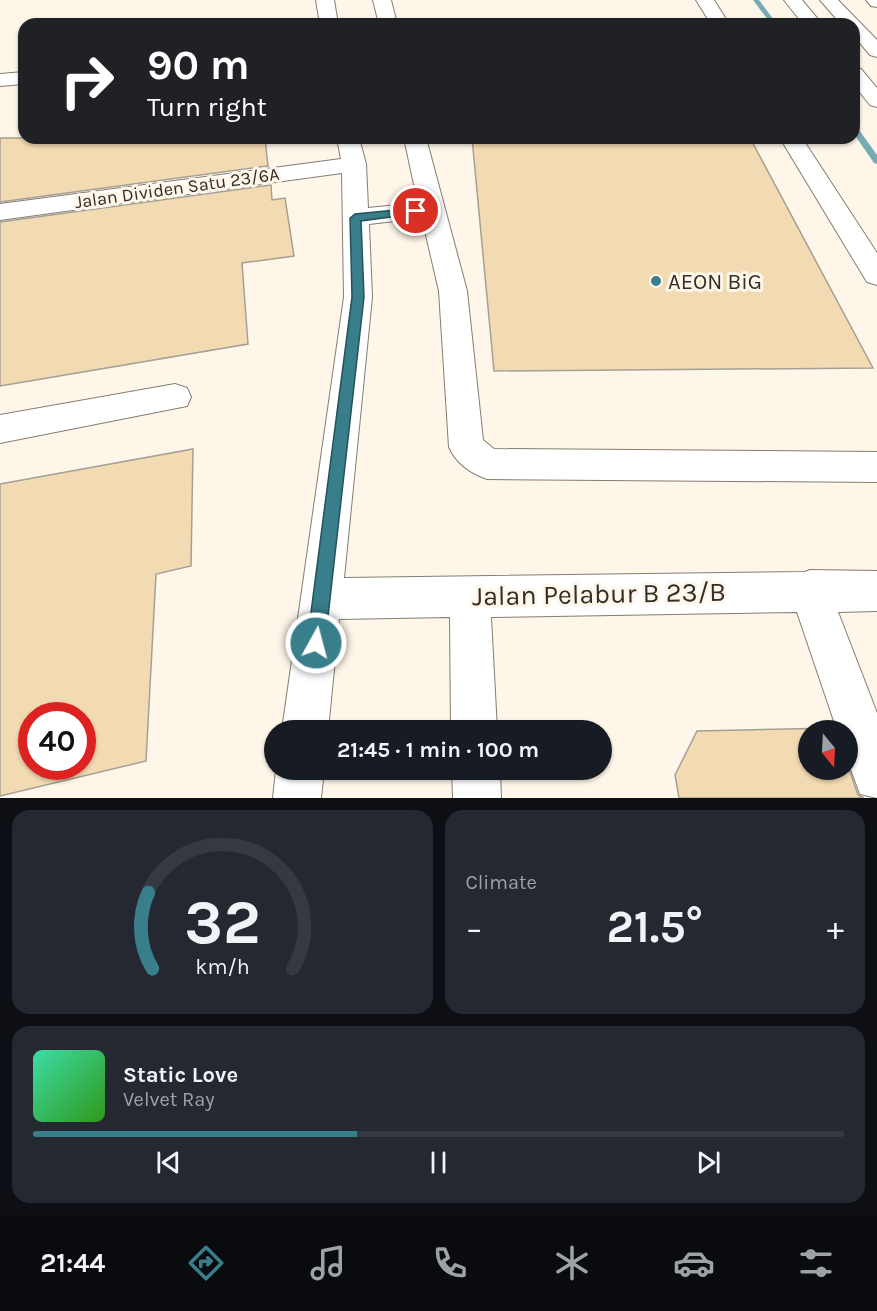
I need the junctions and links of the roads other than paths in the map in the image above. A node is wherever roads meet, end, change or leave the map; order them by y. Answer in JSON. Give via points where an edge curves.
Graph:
{"nodes":[{"id":1,"x":325,"y":0,"type":"edge"},
{"id":2,"x":382,"y":0,"type":"edge"},
{"id":3,"x":705,"y":0,"type":"edge"},
{"id":4,"x":793,"y":0,"type":"edge"},
{"id":5,"x":829,"y":0,"type":"edge"},
{"id":6,"x":328,"y":18,"type":"edge"},
{"id":7,"x":386,"y":18,"type":"edge"},
{"id":8,"x":716,"y":18,"type":"edge"},
{"id":9,"x":808,"y":18,"type":"edge"},
{"id":10,"x":846,"y":18,"type":"edge"},
{"id":11,"x":860,"y":33,"type":"edge"},
{"id":12,"x":877,"y":51,"type":"edge"},
{"id":13,"x":18,"y":78,"type":"edge"},
{"id":14,"x":0,"y":80,"type":"edge"},
{"id":15,"x":860,"y":80,"type":"edge"},
{"id":16,"x":877,"y":101,"type":"edge"},
{"id":17,"x":417,"y":144,"type":"edge"},
{"id":18,"x":796,"y":144,"type":"edge"},
{"id":19,"x":351,"y":151,"type":"edge"},
{"id":20,"x":433,"y":209,"type":"junction"},
{"id":21,"x":0,"y":212,"type":"edge"},
{"id":22,"x":355,"y":218,"type":"junction"},
{"id":23,"x":877,"y":275,"type":"edge"},
{"id":24,"x":174,"y":397,"type":"dead end"},
{"id":25,"x":0,"y":429,"type":"edge"},
{"id":26,"x":877,"y":467,"type":"edge"},
{"id":27,"x":810,"y":590,"type":"junction"},
{"id":28,"x":877,"y":591,"type":"edge"},
{"id":29,"x":470,"y":597,"type":"junction"},
{"id":30,"x":321,"y":599,"type":"junction"},
{"id":31,"x":306,"y":720,"type":"edge"},
{"id":32,"x":474,"y":720,"type":"edge"},
{"id":33,"x":877,"y":777,"type":"edge"},
{"id":34,"x":299,"y":780,"type":"edge"},
{"id":35,"x":476,"y":780,"type":"edge"},
{"id":36,"x":297,"y":798,"type":"edge"},
{"id":37,"x":477,"y":798,"type":"edge"}],
"edges":[{"from":1,"to":6,"type":"main road"},
{"from":2,"to":7,"type":"main road"},
{"from":3,"to":8,"type":"main road"},
{"from":4,"to":9,"type":"main road"},
{"from":5,"to":10,"type":"main road"},
{"from":11,"to":12,"type":"main road"},
{"from":13,"to":14,"type":"main road"},
{"from":15,"to":16,"type":"main road"},
{"from":17,"to":20,"type":"main road"},
{"from":18,"to":23,"type":"main road"},
{"from":19,"to":21,"type":"main road","name":"Jalan Dividen Satu 23/6A"},
{"from":19,"to":22,"type":"main road"},
{"from":20,"to":22,"type":"main road"},
{"from":20,"to":26,"type":"main road","via":[[453,291],[466,447],[487,464]]},
{"from":22,"to":30,"type":"main road","via":[[358,297]]},
{"from":24,"to":25,"type":"main road"},
{"from":27,"to":28,"type":"main road","name":"Jalan Pelabur B 23/B"},
{"from":27,"to":29,"type":"main road","name":"Jalan Pelabur B 23/B"},
{"from":27,"to":33,"type":"main road"},
{"from":29,"to":30,"type":"main road","name":"Jalan Pelabur B 23/B"},
{"from":29,"to":32,"type":"main road"},
{"from":30,"to":31,"type":"main road"},
{"from":34,"to":36,"type":"main road"},
{"from":35,"to":37,"type":"main road"}]}
